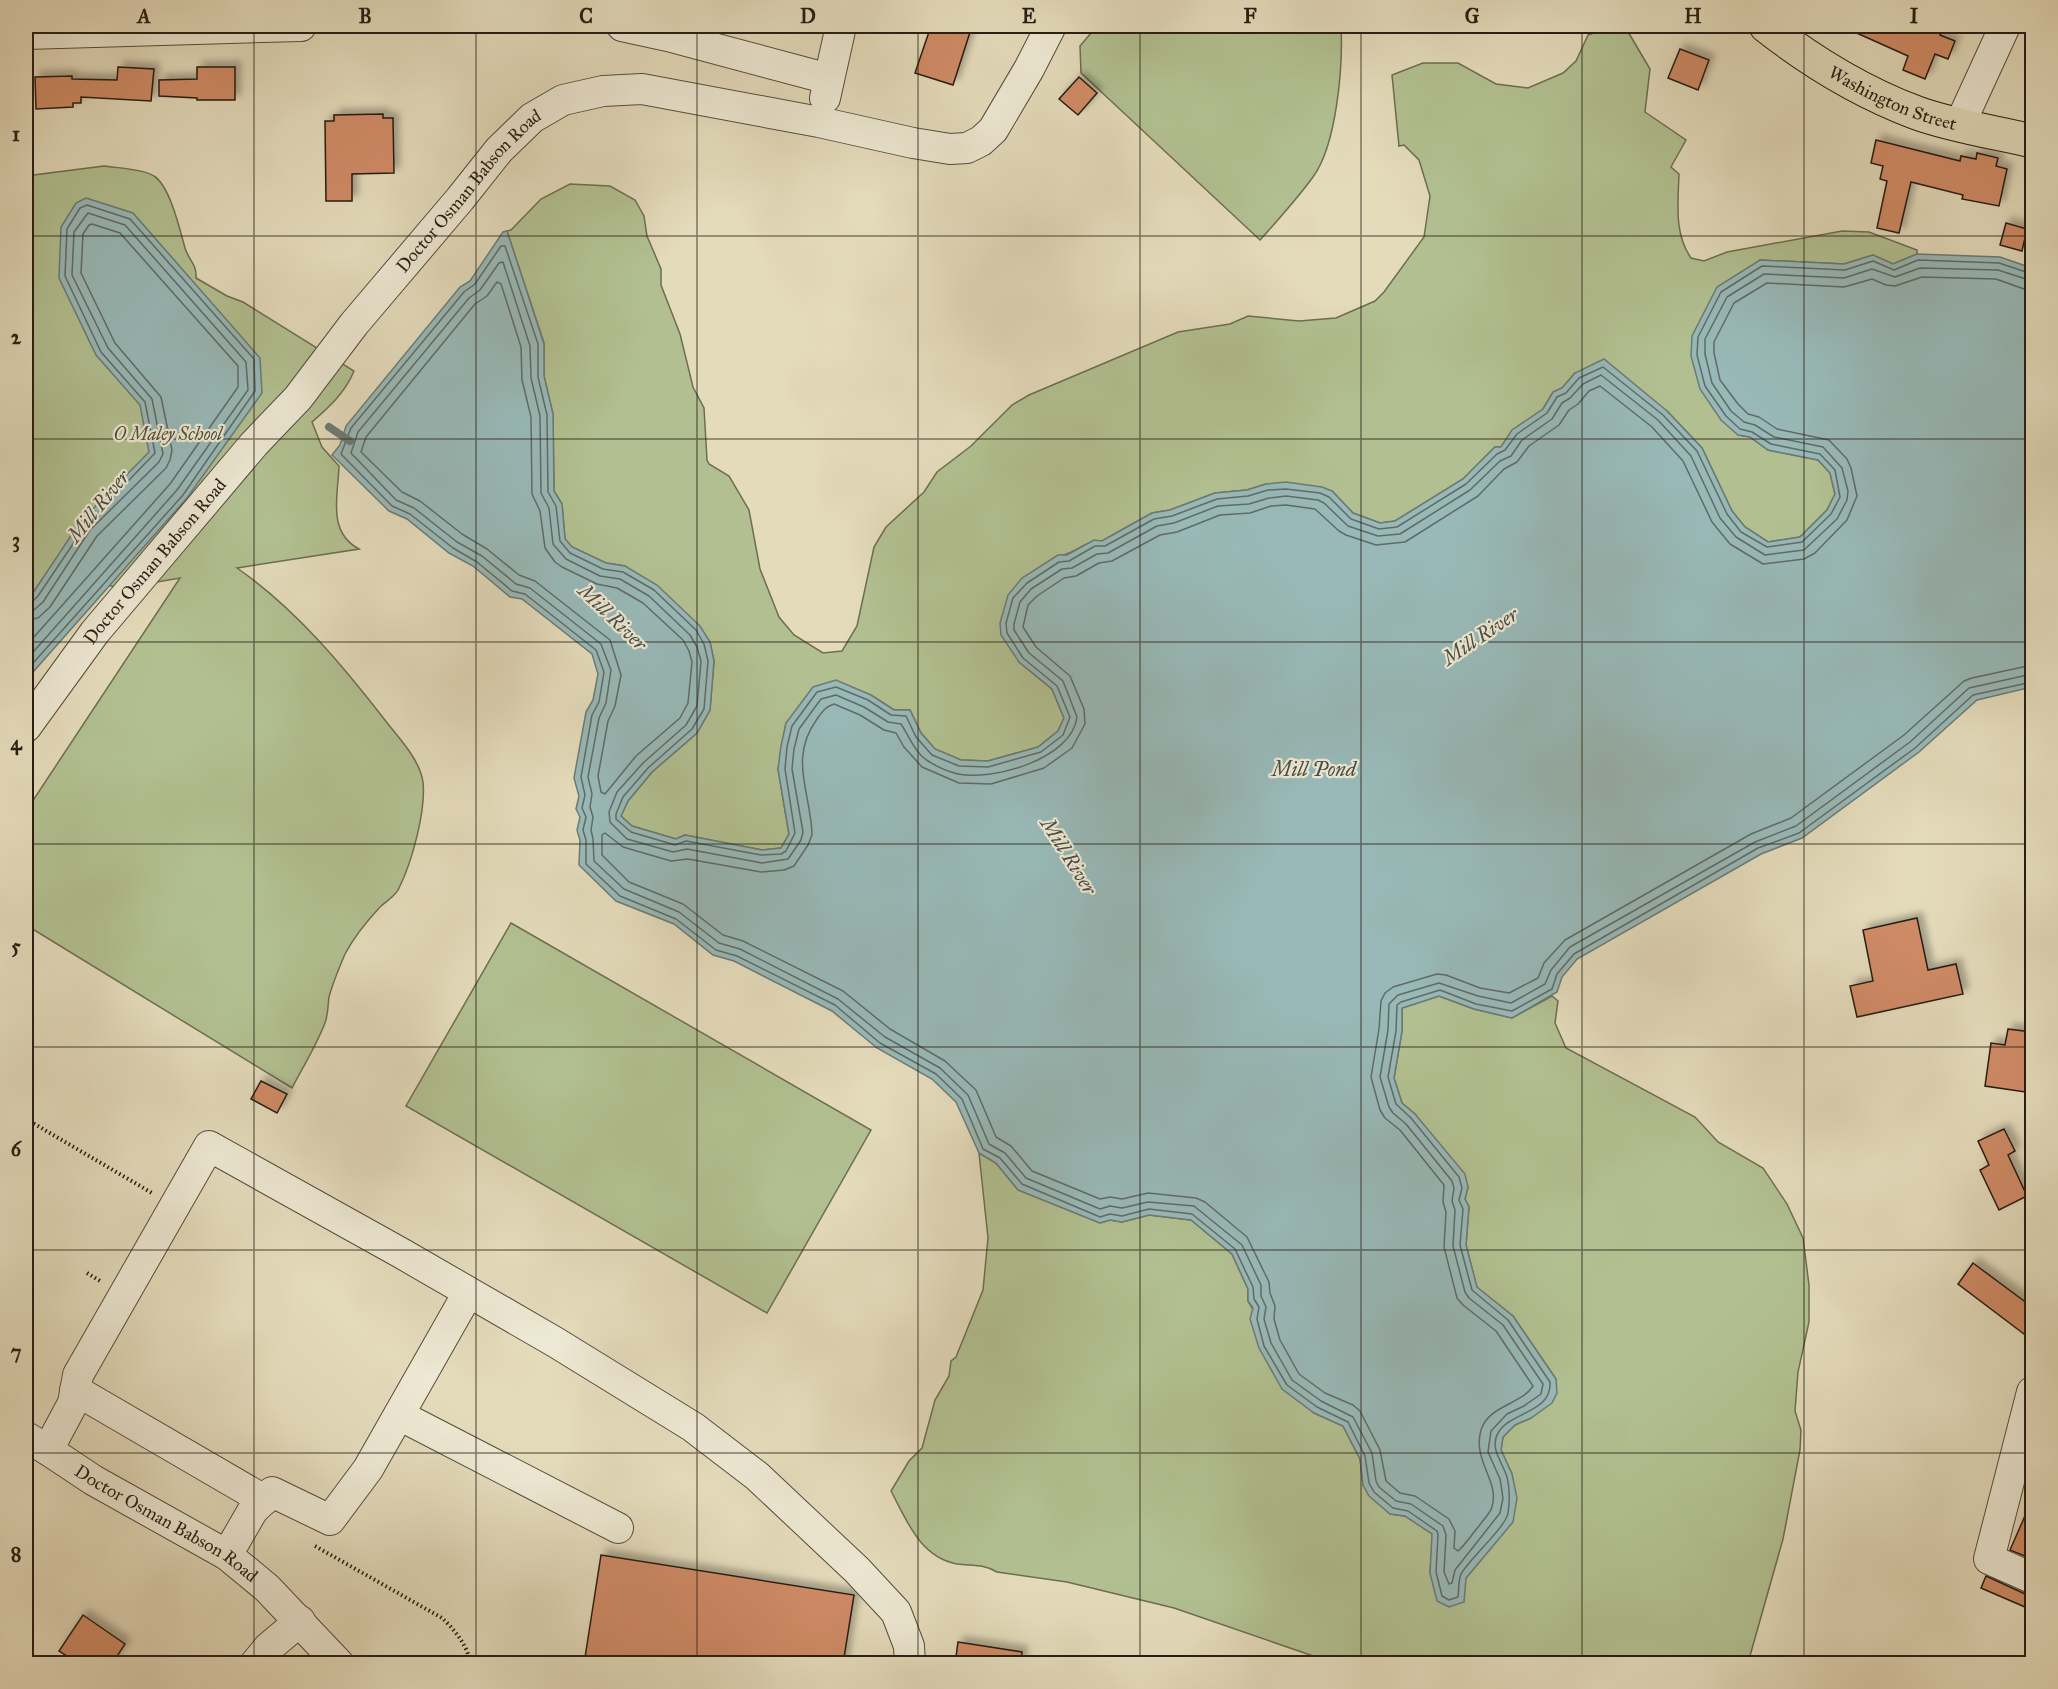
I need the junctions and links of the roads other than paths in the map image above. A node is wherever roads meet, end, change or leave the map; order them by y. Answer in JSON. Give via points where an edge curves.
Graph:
{"nodes":[{"id":1,"x":301,"y":26,"type":"edge"},
{"id":2,"x":622,"y":26,"type":"edge"},
{"id":3,"x":841,"y":26,"type":"edge"},
{"id":4,"x":1051,"y":26,"type":"edge"},
{"id":5,"x":1767,"y":26,"type":"edge"},
{"id":6,"x":2005,"y":26,"type":"edge"},
{"id":7,"x":669,"y":31,"type":"edge"},
{"id":8,"x":26,"y":34,"type":"edge"},
{"id":9,"x":829,"y":79,"type":"junction"},
{"id":10,"x":819,"y":122,"type":"junction"},
{"id":11,"x":1960,"y":124,"type":"junction"},
{"id":12,"x":2032,"y":141,"type":"edge"},
{"id":13,"x":26,"y":727,"type":"edge"},
{"id":14,"x":468,"y":1293,"type":"junction"},
{"id":15,"x":75,"y":1390,"type":"junction"},
{"id":16,"x":2032,"y":1392,"type":"edge"},
{"id":17,"x":399,"y":1415,"type":"junction"},
{"id":18,"x":37,"y":1444,"type":"edge"},
{"id":19,"x":264,"y":1500,"type":"junction"},
{"id":20,"x":618,"y":1528,"type":"dead end"},
{"id":21,"x":227,"y":1555,"type":"junction"},
{"id":22,"x":2032,"y":1578,"type":"edge"},
{"id":23,"x":300,"y":1621,"type":"junction"},
{"id":24,"x":255,"y":1664,"type":"edge"},
{"id":25,"x":339,"y":1664,"type":"edge"},
{"id":26,"x":910,"y":1664,"type":"edge"}],
"edges":[{"from":1,"to":8,"type":"street"},
{"from":2,"to":7,"type":"street"},
{"from":3,"to":9,"type":"street"},
{"from":4,"to":10,"type":"street","name":"Doctor Osman Babson Road","via":[[993,130],[967,148],[913,143]]},
{"from":5,"to":11,"type":"main road","name":"Washington Street","via":[[1834,74],[1917,113]]},
{"from":6,"to":11,"type":"street"},
{"from":7,"to":9,"type":"street"},
{"from":9,"to":10,"type":"street"},
{"from":10,"to":13,"type":"street","name":"Doctor Osman Babson Road","via":[[642,89],[603,91],[563,100],[532,118],[499,150],[354,324],[298,398],[254,444],[95,632]]},
{"from":11,"to":12,"type":"main road","name":"Washington Street"},
{"from":14,"to":15,"type":"street","via":[[209,1146],[78,1375]]},
{"from":14,"to":17,"type":"street"},
{"from":14,"to":26,"type":"street","via":[[693,1427],[757,1476],[896,1612],[909,1646]]},
{"from":15,"to":18,"type":"street","via":[[73,1403]]},
{"from":15,"to":19,"type":"street"},
{"from":16,"to":22,"type":"street","via":[[1989,1559]]},
{"from":17,"to":19,"type":"street","via":[[368,1469],[330,1520],[272,1492]]},
{"from":17,"to":20,"type":"street"},
{"from":18,"to":21,"type":"street","name":"Doctor Osman Babson Road"},
{"from":19,"to":21,"type":"street","via":[[253,1510]]},
{"from":21,"to":23,"type":"street","name":"Doctor Osman Babson Road"},
{"from":23,"to":24,"type":"street"},
{"from":23,"to":25,"type":"street","name":"Doctor Osman Babson Road"}]}
